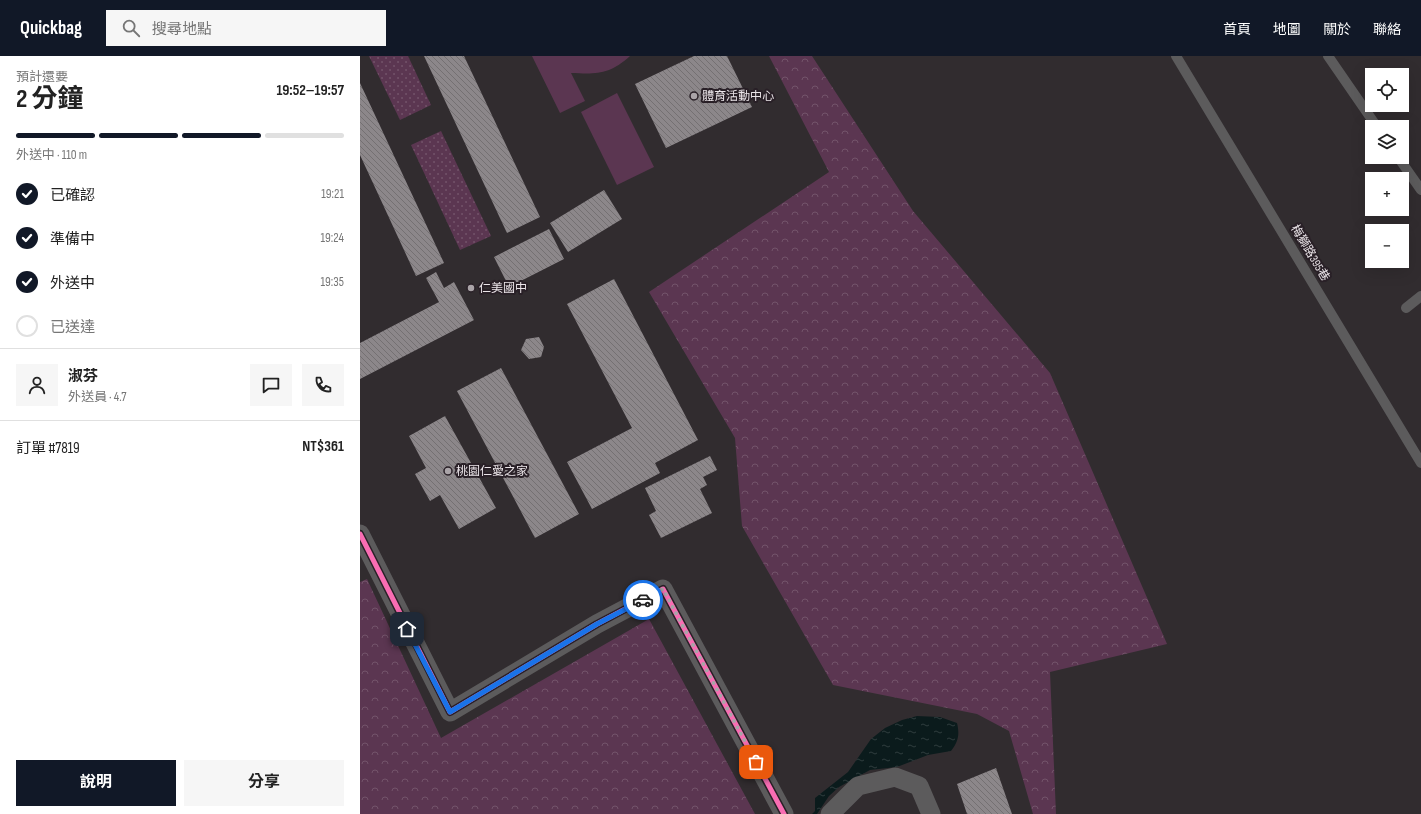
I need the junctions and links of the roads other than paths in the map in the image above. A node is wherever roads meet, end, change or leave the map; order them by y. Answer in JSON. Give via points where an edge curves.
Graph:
{"nodes":[{"id":1,"x":1176,"y":56,"type":"edge"},
{"id":2,"x":1328,"y":56,"type":"edge"},
{"id":3,"x":1372,"y":120,"type":"edge"},
{"id":4,"x":1403,"y":164,"type":"edge"},
{"id":5,"x":1421,"y":190,"type":"edge"},
{"id":6,"x":1421,"y":296,"type":"edge"},
{"id":7,"x":1406,"y":308,"type":"dead end"},
{"id":8,"x":1421,"y":463,"type":"edge"},
{"id":9,"x":360,"y":534,"type":"edge"},
{"id":10,"x":784,"y":814,"type":"edge"},
{"id":11,"x":830,"y":814,"type":"edge"},
{"id":12,"x":931,"y":814,"type":"edge"}],
"edges":[{"from":1,"to":8,"type":"lane","name":"梅獅路395巷"},
{"from":2,"to":3,"type":"lane"},
{"from":4,"to":5,"type":"lane"},
{"from":6,"to":7,"type":"lane"},
{"from":9,"to":10,"type":"street","via":[[450,712],[597,624],[663,589]]},
{"from":11,"to":12,"type":"street","via":[[858,786],[895,777],[919,786]]}]}
